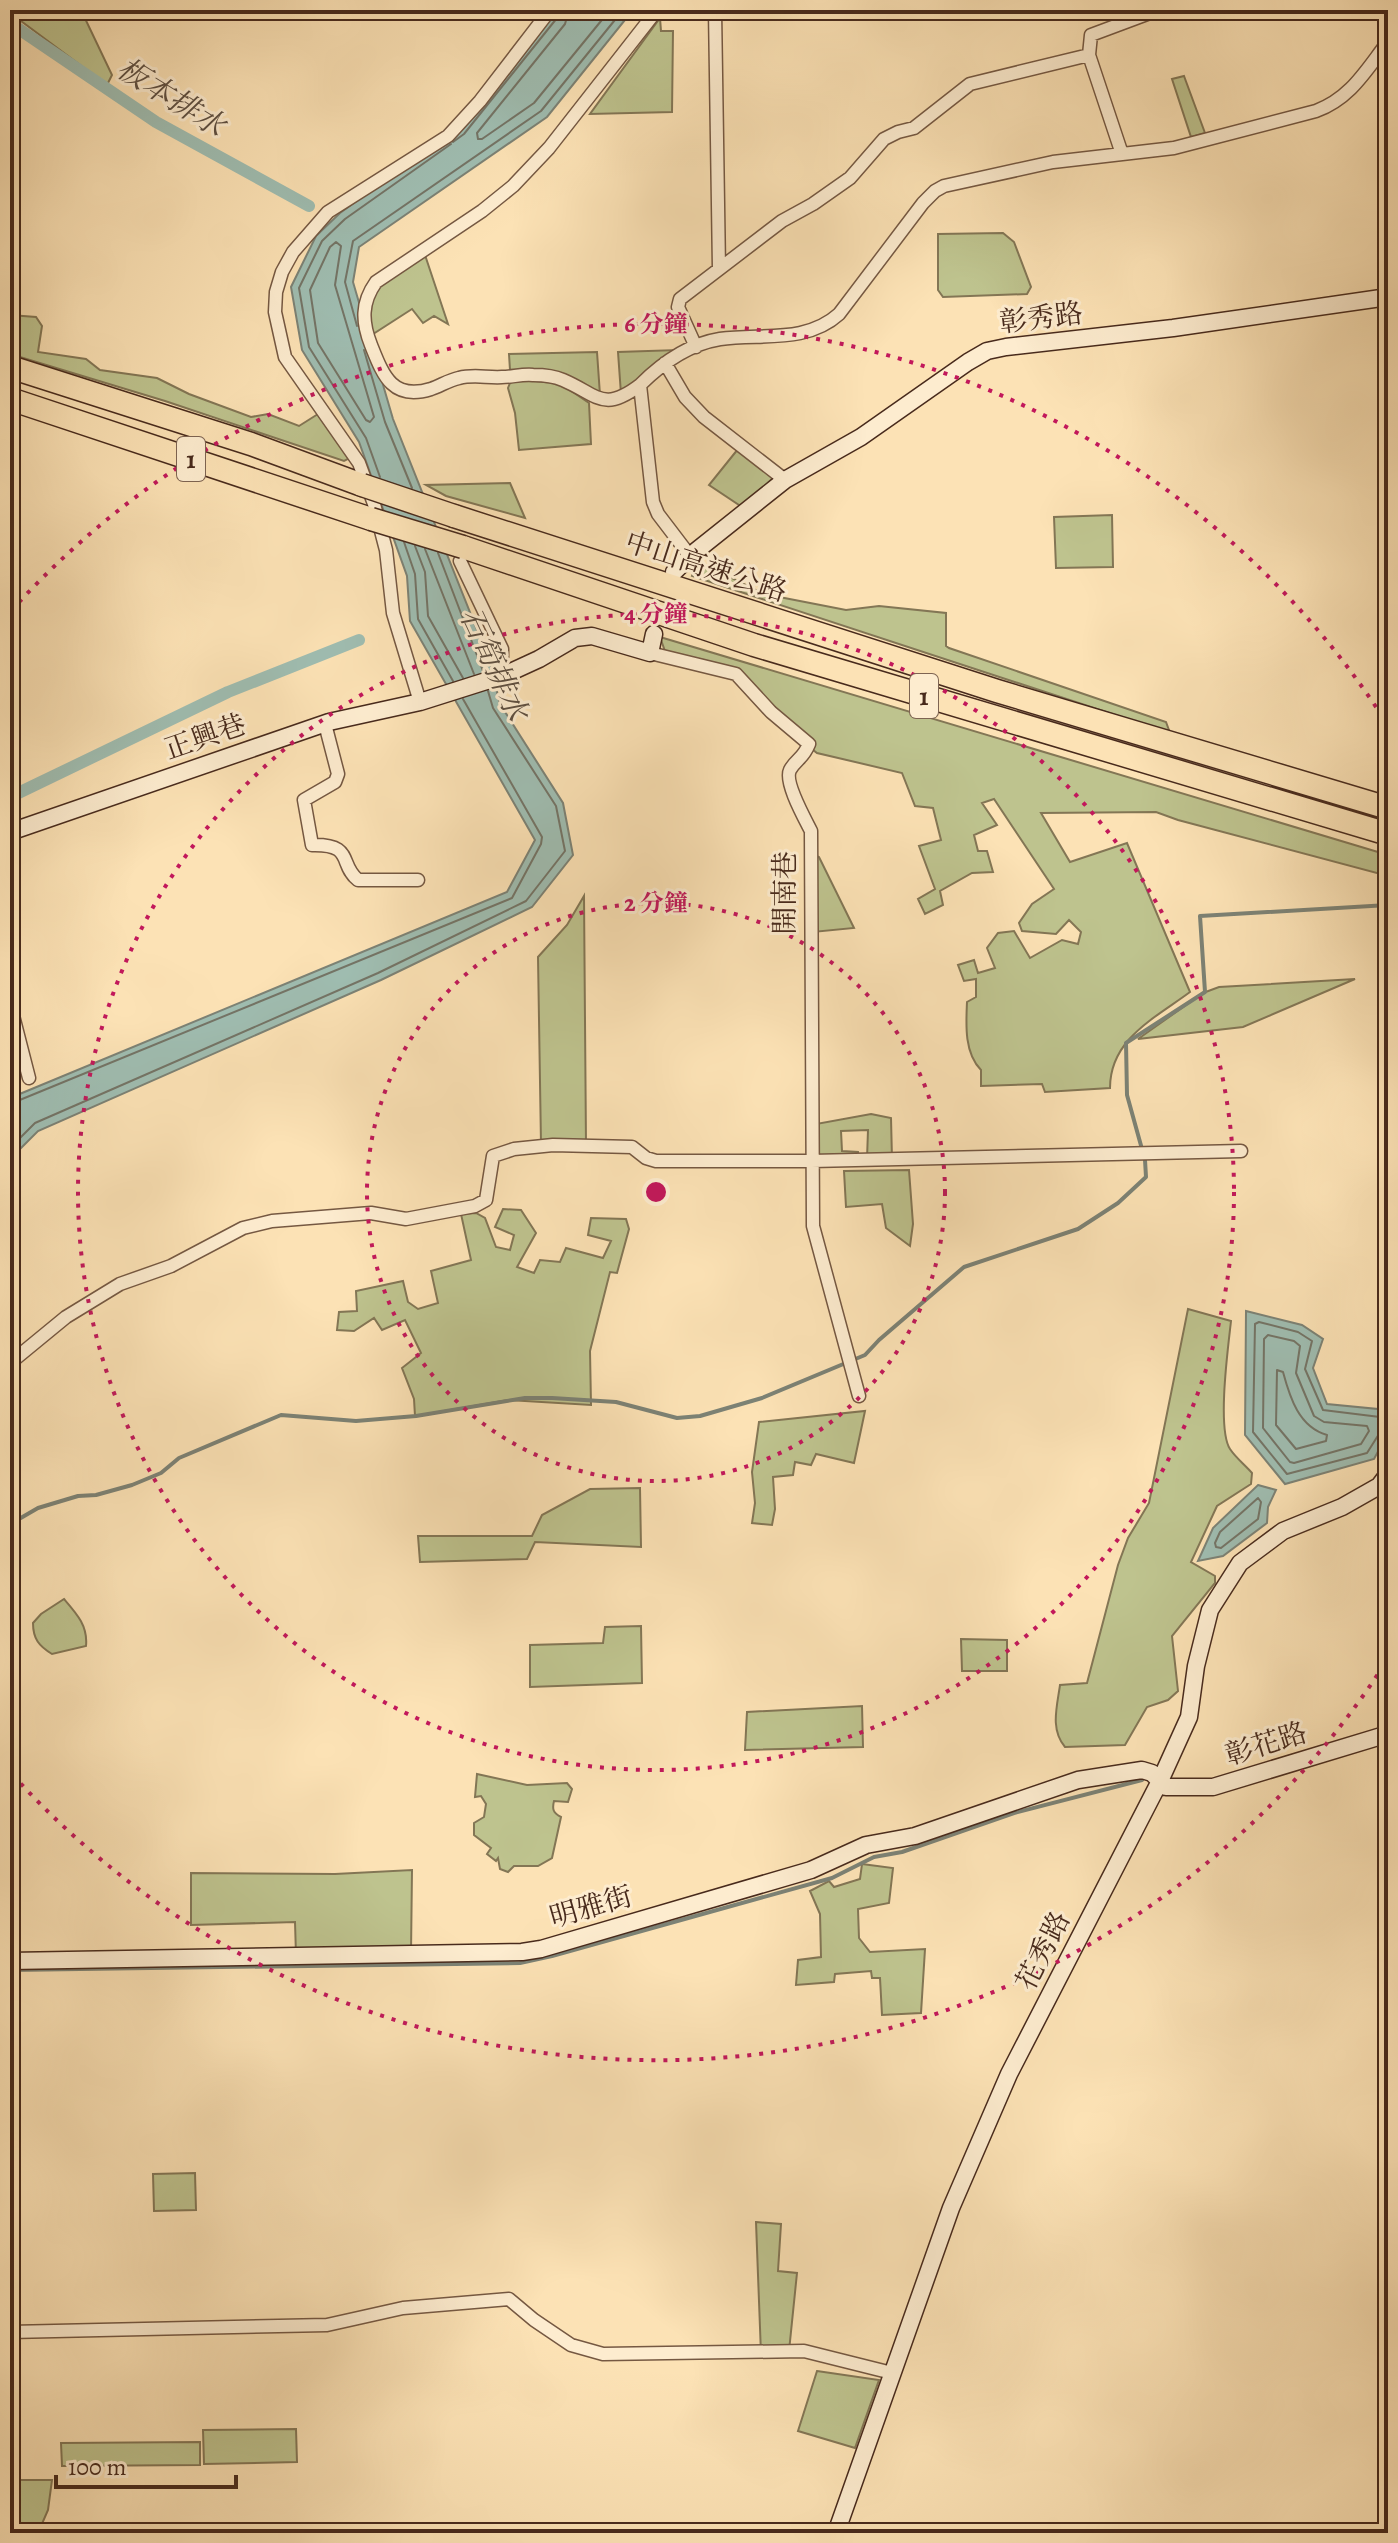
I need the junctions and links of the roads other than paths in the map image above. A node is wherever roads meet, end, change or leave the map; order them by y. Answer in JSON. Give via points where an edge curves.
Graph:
{"nodes":[{"id":1,"x":550,"y":10,"type":"edge"},
{"id":2,"x":657,"y":10,"type":"edge"},
{"id":3,"x":715,"y":10,"type":"edge"},
{"id":4,"x":1158,"y":10,"type":"edge"},
{"id":5,"x":1388,"y":42,"type":"edge"},
{"id":6,"x":1089,"y":55,"type":"junction"},
{"id":7,"x":1122,"y":154,"type":"junction"},
{"id":8,"x":719,"y":269,"type":"junction"},
{"id":9,"x":1388,"y":297,"type":"edge"},
{"id":10,"x":696,"y":347,"type":"junction"},
{"id":11,"x":665,"y":363,"type":"junction"},
{"id":12,"x":10,"y":367,"type":"edge"},
{"id":13,"x":640,"y":385,"type":"junction"},
{"id":14,"x":10,"y":399,"type":"edge"},
{"id":15,"x":785,"y":480,"type":"junction"},
{"id":16,"x":462,"y":554,"type":"junction"},
{"id":17,"x":690,"y":556,"type":"junction"},
{"id":18,"x":674,"y":572,"type":"dead end"},
{"id":19,"x":654,"y":634,"type":"dead end"},
{"id":20,"x":650,"y":653,"type":"junction"},
{"id":21,"x":502,"y":676,"type":"junction"},
{"id":22,"x":420,"y":702,"type":"junction"},
{"id":23,"x":325,"y":724,"type":"junction"},
{"id":24,"x":1388,"y":808,"type":"edge"},
{"id":25,"x":10,"y":832,"type":"edge"},
{"id":26,"x":1388,"y":834,"type":"edge"},
{"id":27,"x":418,"y":880,"type":"dead end"},
{"id":28,"x":10,"y":1004,"type":"edge"},
{"id":29,"x":29,"y":1078,"type":"dead end"},
{"id":30,"x":1241,"y":1151,"type":"dead end"},
{"id":31,"x":812,"y":1161,"type":"junction"},
{"id":32,"x":10,"y":1363,"type":"edge"},
{"id":33,"x":859,"y":1396,"type":"dead end"},
{"id":34,"x":1388,"y":1474,"type":"edge"},
{"id":35,"x":1388,"y":1734,"type":"edge"},
{"id":36,"x":1160,"y":1781,"type":"junction"},
{"id":37,"x":10,"y":1961,"type":"edge"},
{"id":38,"x":10,"y":2332,"type":"edge"},
{"id":39,"x":892,"y":2373,"type":"junction"},
{"id":40,"x":836,"y":2533,"type":"edge"}],
"edges":[{"from":1,"to":22,"type":"street","via":[[448,136],[328,212],[293,252],[276,292],[285,357],[359,463],[374,504],[393,613]]},
{"from":2,"to":13,"type":"street","via":[[532,168],[482,211],[376,282],[363,313],[384,376],[405,392],[467,376],[525,374],[558,378],[609,401]]},
{"from":3,"to":8,"type":"street"},
{"from":4,"to":6,"type":"street","via":[[1091,35]]},
{"from":5,"to":7,"type":"street","via":[[1354,88],[1325,107],[1174,148]]},
{"from":6,"to":7,"type":"street"},
{"from":6,"to":8,"type":"street","via":[[970,84],[914,128],[884,139],[850,178]]},
{"from":7,"to":10,"type":"street","via":[[1053,162],[939,188],[823,327],[720,339]]},
{"from":8,"to":10,"type":"street","via":[[678,304]]},
{"from":9,"to":15,"type":"street","name":"彰秀路","via":[[987,351],[861,437]]},
{"from":10,"to":11,"type":"street"},
{"from":11,"to":13,"type":"street"},
{"from":11,"to":15,"type":"street","via":[[704,417]]},
{"from":12,"to":24,"type":"highway","name":"中山高速公路","number":"1","bridge":true,"via":[[997,691]]},
{"from":13,"to":17,"type":"street","via":[[653,502]]},
{"from":14,"to":16,"type":"highway","name":"中山高速公路","number":"1","bridge":true},
{"from":15,"to":17,"type":"street","name":"彰秀路"},
{"from":16,"to":21,"type":"street","via":[[502,649]]},
{"from":16,"to":26,"type":"highway","name":"中山高速公路","number":"1"},
{"from":17,"to":18,"type":"street","name":"彰秀路"},
{"from":19,"to":20,"type":"street"},
{"from":20,"to":21,"type":"street","name":"開南巷","via":[[581,636]]},
{"from":20,"to":31,"type":"street","name":"開南巷","via":[[736,674],[809,744],[790,770],[789,781],[811,831]]},
{"from":21,"to":22,"type":"street","name":"開南巷"},
{"from":22,"to":23,"type":"street","name":"正興巷"},
{"from":23,"to":25,"type":"street","name":"正興巷"},
{"from":23,"to":27,"type":"street","via":[[338,774],[335,782],[304,800],[312,845],[337,849],[358,880]]},
{"from":28,"to":29,"type":"street"},
{"from":30,"to":31,"type":"street"},
{"from":31,"to":32,"type":"street","via":[[656,1161],[632,1147],[514,1149],[493,1156],[486,1200],[475,1206],[406,1219],[371,1213],[243,1228],[171,1266],[120,1284],[66,1317]]},
{"from":31,"to":33,"type":"street","name":"開南巷","via":[[813,1226]]},
{"from":34,"to":36,"type":"street","name":"花秀路","via":[[1379,1486],[1283,1531],[1240,1563],[1210,1610],[1189,1717]]},
{"from":35,"to":36,"type":"street","name":"彰花路","via":[[1213,1787],[1166,1787]]},
{"from":36,"to":37,"type":"street","name":"明雅街","via":[[1142,1770],[1078,1780],[915,1836],[866,1845],[811,1870],[522,1952]]},
{"from":36,"to":39,"type":"street","name":"花秀路","via":[[1009,2074],[951,2208]]},
{"from":38,"to":39,"type":"street","via":[[327,2325],[403,2308],[509,2299],[571,2345],[603,2354],[804,2351]]},
{"from":39,"to":40,"type":"street","name":"花秀路"}]}
